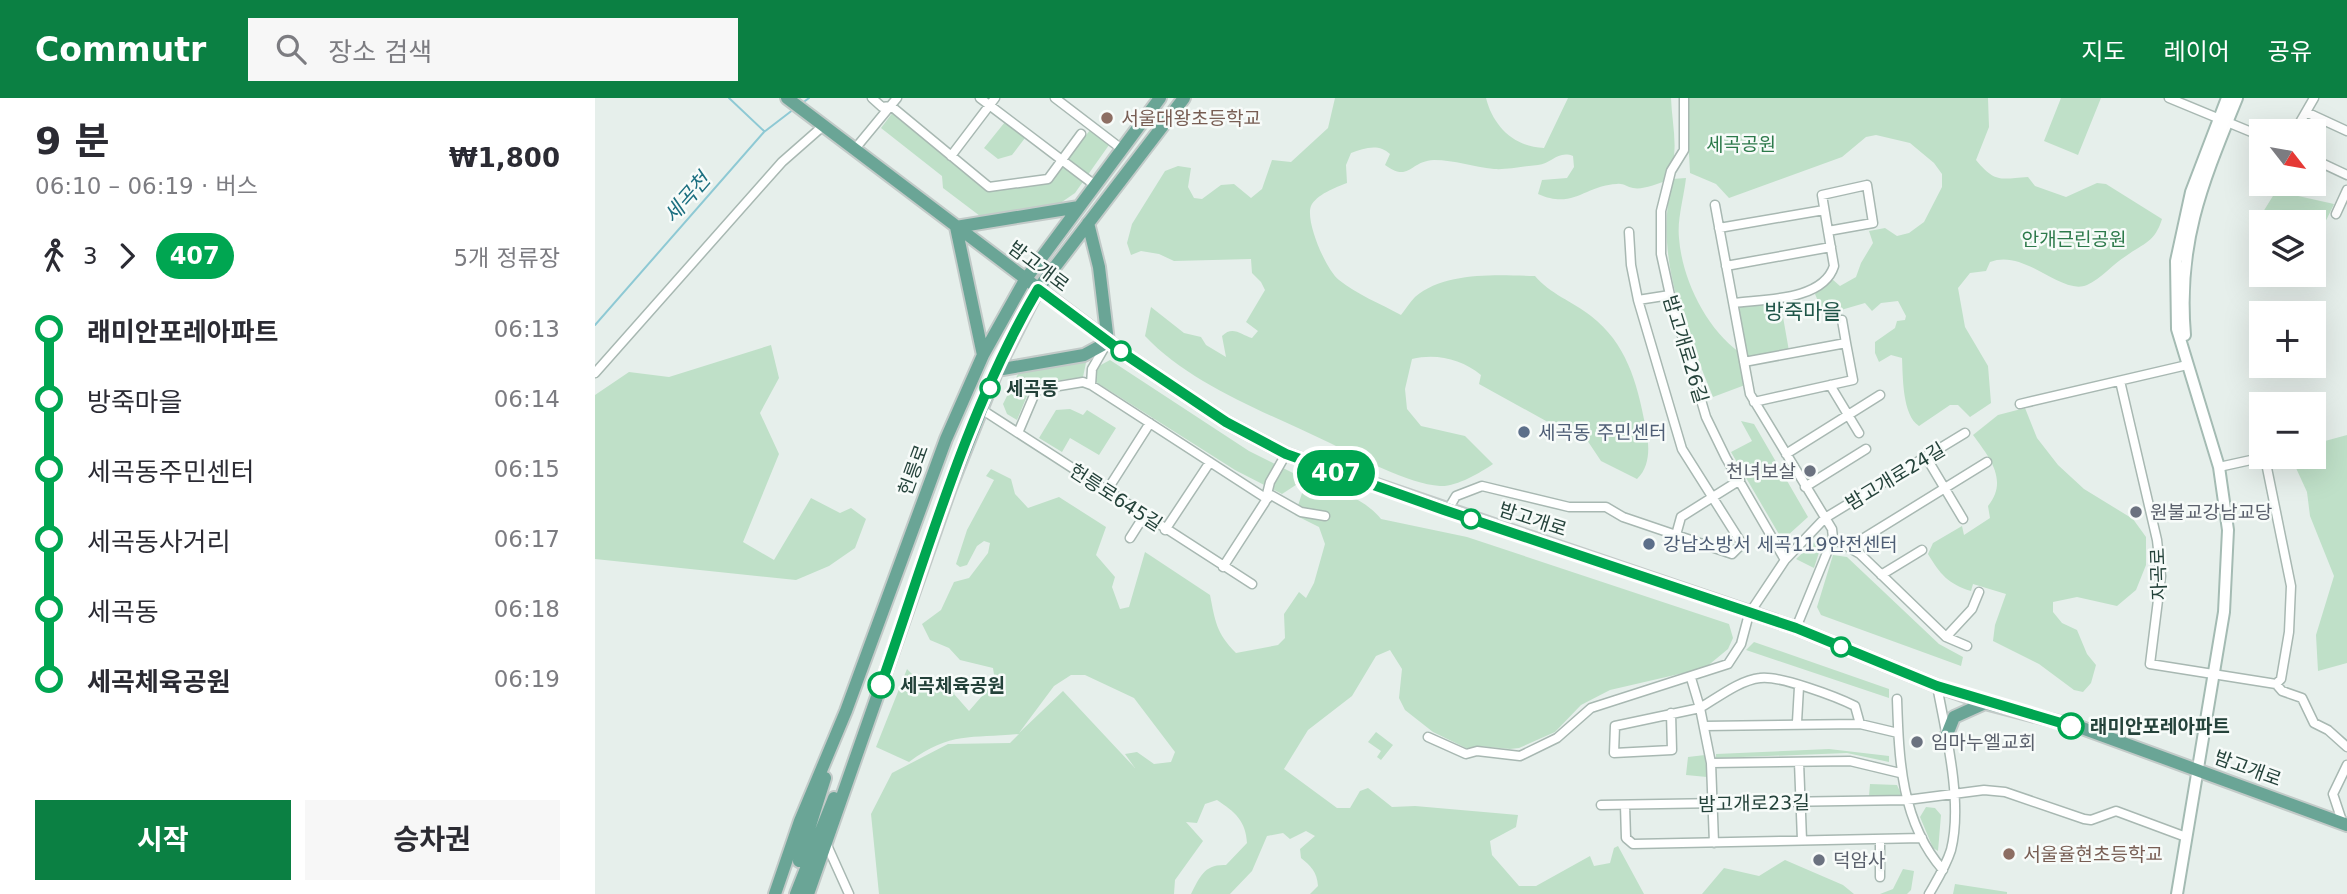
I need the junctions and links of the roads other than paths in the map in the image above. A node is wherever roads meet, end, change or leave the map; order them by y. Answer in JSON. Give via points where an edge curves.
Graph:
{"nodes":[{"id":1,"x":787,"y":98,"type":"edge"},
{"id":2,"x":872,"y":98,"type":"edge"},
{"id":3,"x":897,"y":98,"type":"edge"},
{"id":4,"x":980,"y":98,"type":"edge"},
{"id":5,"x":1055,"y":98,"type":"edge"},
{"id":6,"x":1160,"y":98,"type":"edge"},
{"id":7,"x":1184,"y":98,"type":"edge"},
{"id":8,"x":1684,"y":98,"type":"edge"},
{"id":9,"x":2169,"y":98,"type":"edge"},
{"id":10,"x":2227,"y":98,"type":"edge"},
{"id":11,"x":2237,"y":98,"type":"edge"},
{"id":12,"x":2314,"y":98,"type":"edge"},
{"id":13,"x":992,"y":102,"type":"edge"},
{"id":14,"x":891,"y":106,"type":"junction"},
{"id":15,"x":2308,"y":113,"type":"junction"},
{"id":16,"x":2304,"y":119,"type":"edge"},
{"id":17,"x":2223,"y":120,"type":"junction"},
{"id":18,"x":820,"y":125,"type":"junction"},
{"id":19,"x":2249,"y":130,"type":"edge"},
{"id":20,"x":2347,"y":131,"type":"edge"},
{"id":21,"x":1081,"y":134,"type":"dead end"},
{"id":22,"x":854,"y":150,"type":"junction"},
{"id":23,"x":1123,"y":150,"type":"junction"},
{"id":24,"x":951,"y":156,"type":"junction"},
{"id":25,"x":1061,"y":161,"type":"junction"},
{"id":26,"x":2326,"y":165,"type":"edge"},
{"id":27,"x":2347,"y":175,"type":"edge"},
{"id":28,"x":1095,"y":186,"type":"junction"},
{"id":29,"x":2347,"y":190,"type":"edge"},
{"id":30,"x":1715,"y":205,"type":"dead end"},
{"id":31,"x":1079,"y":207,"type":"junction"},
{"id":32,"x":1824,"y":210,"type":"junction"},
{"id":33,"x":2336,"y":214,"type":"dead end"},
{"id":34,"x":1089,"y":223,"type":"junction"},
{"id":35,"x":956,"y":227,"type":"junction"},
{"id":36,"x":1719,"y":228,"type":"junction"},
{"id":37,"x":1828,"y":231,"type":"junction"},
{"id":38,"x":1629,"y":232,"type":"dead end"},
{"id":39,"x":1831,"y":247,"type":"junction"},
{"id":40,"x":1726,"y":266,"type":"junction"},
{"id":41,"x":1025,"y":280,"type":"junction"},
{"id":42,"x":1038,"y":289,"type":"junction"},
{"id":43,"x":1669,"y":295,"type":"junction"},
{"id":44,"x":1638,"y":300,"type":"junction"},
{"id":45,"x":1734,"y":303,"type":"junction"},
{"id":46,"x":1842,"y":320,"type":"dead end"},
{"id":47,"x":1108,"y":342,"type":"junction"},
{"id":48,"x":1846,"y":343,"type":"junction"},
{"id":49,"x":983,"y":355,"type":"junction"},
{"id":50,"x":1744,"y":362,"type":"junction"},
{"id":51,"x":2187,"y":365,"type":"junction"},
{"id":52,"x":997,"y":370,"type":"junction"},
{"id":53,"x":595,"y":373,"type":"edge"},
{"id":54,"x":2120,"y":381,"type":"junction"},
{"id":55,"x":1091,"y":385,"type":"junction"},
{"id":56,"x":1830,"y":385,"type":"junction"},
{"id":57,"x":1880,"y":395,"type":"dead end"},
{"id":58,"x":1754,"y":402,"type":"junction"},
{"id":59,"x":2020,"y":404,"type":"dead end"},
{"id":60,"x":981,"y":409,"type":"junction"},
{"id":61,"x":1848,"y":416,"type":"junction"},
{"id":62,"x":1150,"y":423,"type":"junction"},
{"id":63,"x":1018,"y":433,"type":"junction"},
{"id":64,"x":1859,"y":433,"type":"dead end"},
{"id":65,"x":1965,"y":433,"type":"dead end"},
{"id":66,"x":1866,"y":449,"type":"dead end"},
{"id":67,"x":1286,"y":454,"type":"junction"},
{"id":68,"x":1786,"y":454,"type":"junction"},
{"id":69,"x":1926,"y":457,"type":"junction"},
{"id":70,"x":1210,"y":462,"type":"junction"},
{"id":71,"x":1987,"y":462,"type":"dead end"},
{"id":72,"x":2219,"y":467,"type":"junction"},
{"id":73,"x":1740,"y":480,"type":"junction"},
{"id":74,"x":1805,"y":487,"type":"junction"},
{"id":75,"x":1944,"y":489,"type":"junction"},
{"id":76,"x":1106,"y":492,"type":"junction"},
{"id":77,"x":1712,"y":495,"type":"junction"},
{"id":78,"x":1267,"y":499,"type":"junction"},
{"id":79,"x":1447,"y":511,"type":"junction"},
{"id":80,"x":1144,"y":516,"type":"junction"},
{"id":81,"x":1325,"y":516,"type":"dead end"},
{"id":82,"x":1825,"y":518,"type":"junction"},
{"id":83,"x":1963,"y":519,"type":"dead end"},
{"id":84,"x":1165,"y":530,"type":"junction"},
{"id":85,"x":1676,"y":535,"type":"junction"},
{"id":86,"x":1130,"y":538,"type":"dead end"},
{"id":87,"x":1833,"y":538,"type":"junction"},
{"id":88,"x":1851,"y":546,"type":"junction"},
{"id":89,"x":1922,"y":550,"type":"dead end"},
{"id":90,"x":1785,"y":560,"type":"junction"},
{"id":91,"x":1223,"y":567,"type":"junction"},
{"id":92,"x":1881,"y":575,"type":"junction"},
{"id":93,"x":1252,"y":584,"type":"dead end"},
{"id":94,"x":1979,"y":592,"type":"dead end"},
{"id":95,"x":1749,"y":614,"type":"junction"},
{"id":96,"x":1796,"y":628,"type":"junction"},
{"id":97,"x":1946,"y":637,"type":"junction"},
{"id":98,"x":1967,"y":646,"type":"dead end"},
{"id":99,"x":2213,"y":676,"type":"junction"},
{"id":100,"x":1691,"y":678,"type":"junction"},
{"id":101,"x":2276,"y":684,"type":"junction"},
{"id":102,"x":1937,"y":686,"type":"junction"},
{"id":103,"x":1799,"y":687,"type":"junction"},
{"id":104,"x":1897,"y":699,"type":"dead end"},
{"id":105,"x":1985,"y":703,"type":"junction"},
{"id":106,"x":1700,"y":708,"type":"junction"},
{"id":107,"x":846,"y":711,"type":"junction"},
{"id":108,"x":872,"y":711,"type":"junction"},
{"id":109,"x":1671,"y":713,"type":"junction"},
{"id":110,"x":1797,"y":722,"type":"junction"},
{"id":111,"x":1860,"y":724,"type":"junction"},
{"id":112,"x":1704,"y":726,"type":"junction"},
{"id":113,"x":1898,"y":733,"type":"junction"},
{"id":114,"x":1428,"y":737,"type":"dead end"},
{"id":115,"x":1946,"y":737,"type":"junction"},
{"id":116,"x":2347,"y":747,"type":"edge"},
{"id":117,"x":1799,"y":762,"type":"junction"},
{"id":118,"x":1711,"y":763,"type":"junction"},
{"id":119,"x":2347,"y":765,"type":"edge"},
{"id":120,"x":2197,"y":769,"type":"junction"},
{"id":121,"x":1900,"y":773,"type":"junction"},
{"id":122,"x":1953,"y":796,"type":"junction"},
{"id":123,"x":1907,"y":800,"type":"junction"},
{"id":124,"x":1800,"y":802,"type":"junction"},
{"id":125,"x":1712,"y":803,"type":"junction"},
{"id":126,"x":1601,"y":805,"type":"dead end"},
{"id":127,"x":1625,"y":805,"type":"junction"},
{"id":128,"x":2345,"y":825,"type":"edge"},
{"id":129,"x":2186,"y":836,"type":"junction"},
{"id":130,"x":1922,"y":838,"type":"junction"},
{"id":131,"x":1880,"y":839,"type":"junction"},
{"id":132,"x":1802,"y":841,"type":"junction"},
{"id":133,"x":826,"y":843,"type":"junction"},
{"id":134,"x":1714,"y":843,"type":"junction"},
{"id":135,"x":1943,"y":870,"type":"junction"},
{"id":136,"x":1880,"y":877,"type":"dead end"},
{"id":137,"x":775,"y":894,"type":"edge"},
{"id":138,"x":787,"y":894,"type":"edge"},
{"id":139,"x":796,"y":894,"type":"edge"},
{"id":140,"x":807,"y":894,"type":"edge"},
{"id":141,"x":849,"y":894,"type":"edge"},
{"id":142,"x":1929,"y":894,"type":"edge"},
{"id":143,"x":2177,"y":894,"type":"edge"}],
"edges":[{"from":1,"to":18,"type":"main road","name":"밤고개로"},
{"from":2,"to":14,"type":"street","via":[[882,107]]},
{"from":3,"to":14,"type":"street"},
{"from":4,"to":13,"type":"street"},
{"from":5,"to":23,"type":"street"},
{"from":6,"to":23,"type":"main road","name":"헌릉로"},
{"from":7,"to":34,"type":"main road"},
{"from":8,"to":43,"type":"street","name":"밤고개로26길","via":[[1684,150],[1671,171],[1661,211],[1661,254]]},
{"from":9,"to":17,"type":"street"},
{"from":10,"to":17,"type":"main road"},
{"from":11,"to":17,"type":"main road"},
{"from":12,"to":15,"type":"street"},
{"from":13,"to":24,"type":"street"},
{"from":13,"to":25,"type":"street"},
{"from":14,"to":22,"type":"street"},
{"from":14,"to":24,"type":"street"},
{"from":15,"to":16,"type":"street"},
{"from":15,"to":20,"type":"street"},
{"from":17,"to":19,"type":"street"},
{"from":17,"to":51,"type":"main road","via":[[2191,192],[2176,261],[2177,329]]},
{"from":18,"to":22,"type":"main road","name":"밤고개로"},
{"from":18,"to":53,"type":"street"},
{"from":21,"to":25,"type":"street"},
{"from":22,"to":35,"type":"main road","name":"밤고개로"},
{"from":23,"to":28,"type":"main road","name":"헌릉로"},
{"from":24,"to":25,"type":"street","via":[[989,187],[1048,179]]},
{"from":25,"to":28,"type":"street"},
{"from":26,"to":27,"type":"street"},
{"from":28,"to":31,"type":"main road","name":"헌릉로"},
{"from":29,"to":33,"type":"street"},
{"from":30,"to":36,"type":"street","name":"밤고개로24길"},
{"from":31,"to":35,"type":"main road"},
{"from":31,"to":41,"type":"main road","name":"헌릉로"},
{"from":32,"to":36,"type":"street"},
{"from":32,"to":37,"type":"street"},
{"from":32,"to":37,"type":"street","via":[[1822,195],[1867,185],[1873,223]]},
{"from":34,"to":42,"type":"main road"},
{"from":34,"to":47,"type":"main road"},
{"from":35,"to":41,"type":"main road","name":"밤고개로"},
{"from":35,"to":49,"type":"main road"},
{"from":36,"to":40,"type":"street","name":"밤고개로24길"},
{"from":37,"to":39,"type":"street"},
{"from":38,"to":44,"type":"street","name":"밤고개로26길"},
{"from":39,"to":40,"type":"street"},
{"from":39,"to":45,"type":"street","via":[[1833,271],[1812,291]]},
{"from":40,"to":45,"type":"street","name":"밤고개로24길"},
{"from":41,"to":42,"type":"main road","name":"밤고개로"},
{"from":41,"to":49,"type":"main road","name":"헌릉로"},
{"from":42,"to":47,"type":"main road","name":"밤고개로"},
{"from":42,"to":52,"type":"main road"},
{"from":43,"to":44,"type":"street"},
{"from":43,"to":73,"type":"street","name":"밤고개로26길","via":[[1706,417]]},
{"from":44,"to":77,"type":"street","name":"밤고개로26길","via":[[1682,449]]},
{"from":45,"to":50,"type":"street","name":"밤고개로24길"},
{"from":46,"to":48,"type":"street"},
{"from":47,"to":52,"type":"main road","via":[[1084,355]]},
{"from":47,"to":55,"type":"street","via":[[1092,369]]},
{"from":47,"to":67,"type":"main road","name":"밤고개로","via":[[1226,422]]},
{"from":48,"to":50,"type":"street"},
{"from":48,"to":56,"type":"street","via":[[1853,380]]},
{"from":49,"to":107,"type":"main road","name":"헌릉로","via":[[946,439]]},
{"from":50,"to":58,"type":"street","name":"밤고개로24길"},
{"from":51,"to":54,"type":"street"},
{"from":51,"to":72,"type":"main road"},
{"from":52,"to":60,"type":"main road"},
{"from":54,"to":59,"type":"street"},
{"from":54,"to":99,"type":"street","name":"자곡로","via":[[2161,576],[2150,664]]},
{"from":55,"to":62,"type":"street"},
{"from":55,"to":63,"type":"street","via":[[1083,382],[1041,389]]},
{"from":56,"to":58,"type":"street"},
{"from":56,"to":61,"type":"street"},
{"from":57,"to":61,"type":"street"},
{"from":58,"to":68,"type":"street","name":"밤고개로24길"},
{"from":60,"to":63,"type":"street","name":"헌릉로645길"},
{"from":60,"to":108,"type":"main road"},
{"from":61,"to":64,"type":"street"},
{"from":61,"to":68,"type":"street"},
{"from":62,"to":70,"type":"street"},
{"from":62,"to":76,"type":"street"},
{"from":63,"to":76,"type":"street","name":"헌릉로645길"},
{"from":65,"to":69,"type":"street","name":"밤고개로24길"},
{"from":66,"to":74,"type":"street","name":"밤고개로24길"},
{"from":67,"to":78,"type":"street","via":[[1270,482]]},
{"from":67,"to":79,"type":"main road","name":"밤고개로"},
{"from":68,"to":74,"type":"street","name":"밤고개로24길"},
{"from":69,"to":75,"type":"street"},
{"from":69,"to":82,"type":"street","name":"밤고개로24길"},
{"from":70,"to":78,"type":"street"},
{"from":70,"to":84,"type":"street"},
{"from":71,"to":75,"type":"street","name":"밤고개로24길"},
{"from":72,"to":99,"type":"main road","via":[[2228,530],[2227,577]]},
{"from":72,"to":101,"type":"street","via":[[2260,458],[2266,463],[2291,586],[2289,632],[2281,679]]},
{"from":73,"to":77,"type":"street"},
{"from":73,"to":90,"type":"street","name":"밤고개로26길"},
{"from":74,"to":82,"type":"street","name":"밤고개로24길"},
{"from":75,"to":83,"type":"street","name":"밤고개로24길"},
{"from":75,"to":88,"type":"street","name":"밤고개로24길"},
{"from":76,"to":80,"type":"street","name":"헌릉로645길"},
{"from":77,"to":85,"type":"street","via":[[1681,517]]},
{"from":77,"to":85,"type":"street","name":"밤고개로26길","via":[[1742,544],[1732,554]]},
{"from":78,"to":81,"type":"street","via":[[1271,495],[1301,512]]},
{"from":78,"to":91,"type":"street"},
{"from":79,"to":85,"type":"street","via":[[1455,496],[1482,486],[1569,507],[1606,507]]},
{"from":79,"to":95,"type":"main road","name":"밤고개로"},
{"from":80,"to":84,"type":"street","name":"헌릉로645길"},
{"from":80,"to":86,"type":"street"},
{"from":82,"to":87,"type":"street","name":"밤고개로24길"},
{"from":82,"to":90,"type":"street"},
{"from":84,"to":91,"type":"street","name":"헌릉로645길"},
{"from":87,"to":88,"type":"street"},
{"from":87,"to":96,"type":"street"},
{"from":88,"to":92,"type":"street"},
{"from":89,"to":92,"type":"street"},
{"from":90,"to":95,"type":"street"},
{"from":91,"to":93,"type":"street","name":"헌릉로645길"},
{"from":92,"to":97,"type":"street"},
{"from":94,"to":97,"type":"street","via":[[1972,609]]},
{"from":95,"to":96,"type":"main road","name":"밤고개로"},
{"from":95,"to":100,"type":"street","via":[[1741,644],[1728,664]]},
{"from":96,"to":102,"type":"main road","name":"밤고개로"},
{"from":97,"to":98,"type":"street"},
{"from":99,"to":101,"type":"street"},
{"from":99,"to":120,"type":"main road"},
{"from":100,"to":106,"type":"street"},
{"from":100,"to":114,"type":"street","via":[[1591,708],[1557,738],[1520,756],[1465,754]]},
{"from":101,"to":116,"type":"street","via":[[2302,698],[2314,723]]},
{"from":102,"to":105,"type":"main road","name":"밤고개로"},
{"from":102,"to":115,"type":"street"},
{"from":103,"to":106,"type":"street","via":[[1759,678]]},
{"from":103,"to":110,"type":"street"},
{"from":103,"to":111,"type":"street","via":[[1856,706]]},
{"from":104,"to":113,"type":"street"},
{"from":105,"to":115,"type":"main road","via":[[1954,717]]},
{"from":105,"to":120,"type":"main road","name":"밤고개로","via":[[2082,728]]},
{"from":106,"to":109,"type":"street"},
{"from":106,"to":112,"type":"street"},
{"from":107,"to":137,"type":"main road","name":"헌릉로"},
{"from":107,"to":138,"type":"main road"},
{"from":108,"to":133,"type":"main road"},
{"from":108,"to":139,"type":"main road"},
{"from":109,"to":109,"type":"street","via":[[1615,726],[1614,753],[1672,750]]},
{"from":110,"to":111,"type":"street"},
{"from":110,"to":112,"type":"street"},
{"from":111,"to":113,"type":"street"},
{"from":112,"to":118,"type":"street"},
{"from":113,"to":121,"type":"street"},
{"from":115,"to":122,"type":"street"},
{"from":117,"to":118,"type":"street"},
{"from":117,"to":121,"type":"street","via":[[1850,761]]},
{"from":117,"to":124,"type":"street"},
{"from":118,"to":125,"type":"street"},
{"from":119,"to":128,"type":"street","via":[[2333,794]]},
{"from":120,"to":128,"type":"main road","name":"밤고개로"},
{"from":120,"to":129,"type":"main road"},
{"from":121,"to":123,"type":"street"},
{"from":122,"to":123,"type":"street","name":"밤고개로23길"},
{"from":122,"to":129,"type":"street","name":"밤고개로23길","via":[[1984,790],[2005,792],[2091,820],[2116,811]]},
{"from":122,"to":135,"type":"street","via":[[1953,835]]},
{"from":123,"to":124,"type":"street","name":"밤고개로23길"},
{"from":123,"to":130,"type":"street"},
{"from":124,"to":125,"type":"street","name":"밤고개로23길"},
{"from":124,"to":132,"type":"street"},
{"from":125,"to":127,"type":"street","name":"밤고개로23길"},
{"from":125,"to":134,"type":"street"},
{"from":126,"to":127,"type":"street","name":"밤고개로23길"},
{"from":127,"to":134,"type":"street","name":"밤고개로23길","via":[[1626,838],[1633,844]]},
{"from":129,"to":143,"type":"main road"},
{"from":130,"to":131,"type":"street","name":"밤고개로23길"},
{"from":130,"to":135,"type":"street"},
{"from":131,"to":132,"type":"street","name":"밤고개로23길"},
{"from":131,"to":136,"type":"street"},
{"from":132,"to":134,"type":"street","name":"밤고개로23길"},
{"from":133,"to":140,"type":"main road"},
{"from":133,"to":141,"type":"street"},
{"from":135,"to":142,"type":"street"}]}
